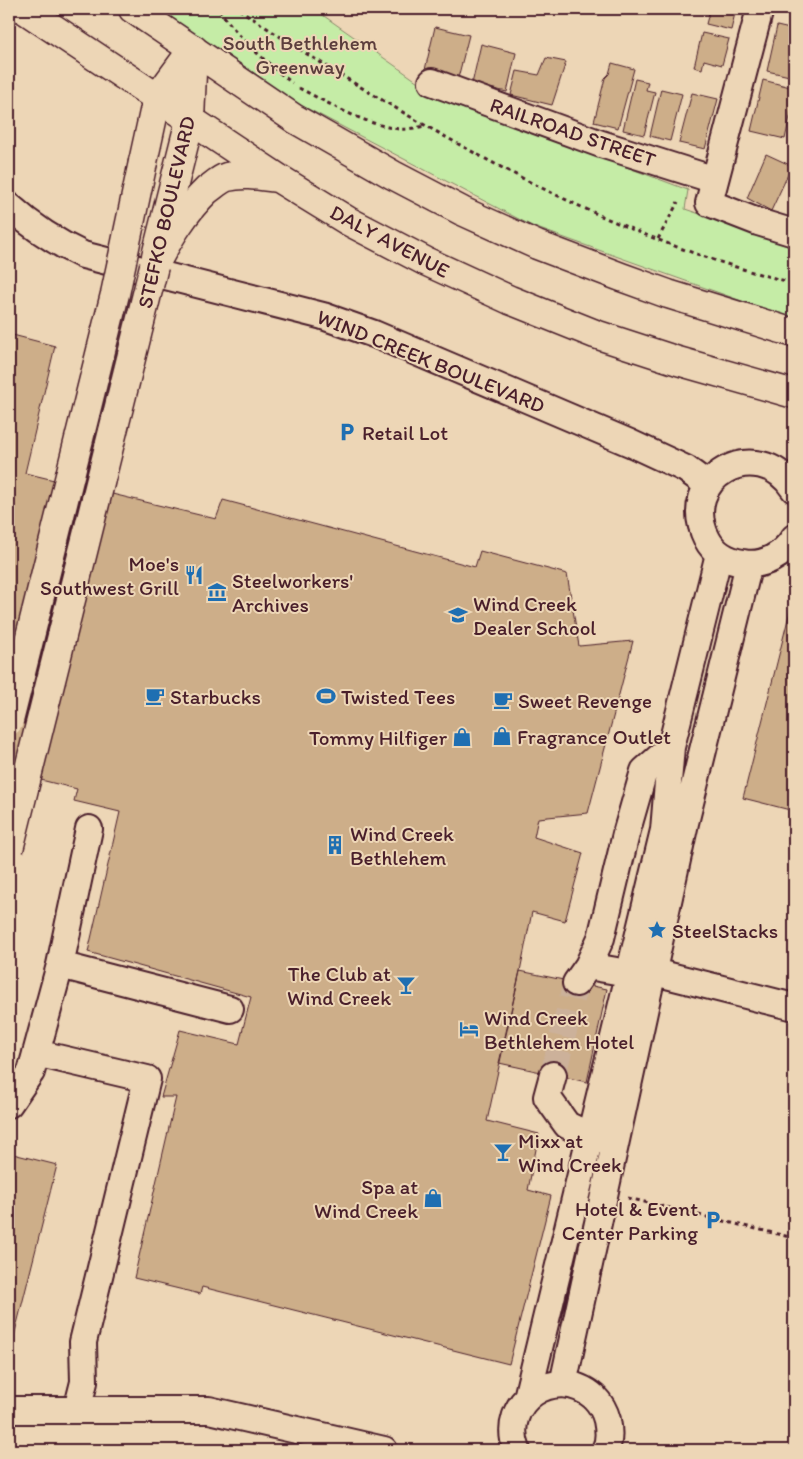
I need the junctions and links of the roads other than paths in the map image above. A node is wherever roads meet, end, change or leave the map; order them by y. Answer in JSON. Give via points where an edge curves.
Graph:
{"nodes":[{"id":1,"x":24,"y":9,"type":"edge"},
{"id":2,"x":133,"y":9,"type":"edge"},
{"id":3,"x":760,"y":9,"type":"edge"},
{"id":4,"x":193,"y":49,"type":"junction"},
{"id":5,"x":432,"y":82,"type":"dead end"},
{"id":6,"x":157,"y":98,"type":"junction"},
{"id":7,"x":190,"y":120,"type":"junction"},
{"id":8,"x":278,"y":178,"type":"junction"},
{"id":9,"x":712,"y":192,"type":"junction"},
{"id":10,"x":9,"y":206,"type":"edge"},
{"id":11,"x":794,"y":233,"type":"edge"},
{"id":12,"x":154,"y":266,"type":"junction"},
{"id":13,"x":794,"y":333,"type":"edge"},
{"id":14,"x":794,"y":394,"type":"edge"},
{"id":15,"x":708,"y":485,"type":"junction"},
{"id":16,"x":794,"y":489,"type":"edge"},
{"id":17,"x":794,"y":538,"type":"edge"},
{"id":18,"x":719,"y":554,"type":"junction"},
{"id":19,"x":749,"y":564,"type":"junction"},
{"id":20,"x":9,"y":721,"type":"edge"},
{"id":21,"x":671,"y":747,"type":"junction"},
{"id":22,"x":89,"y":829,"type":"dead end"},
{"id":23,"x":9,"y":849,"type":"edge"},
{"id":24,"x":60,"y":966,"type":"junction"},
{"id":25,"x":641,"y":974,"type":"junction"},
{"id":26,"x":794,"y":1006,"type":"edge"},
{"id":27,"x":230,"y":1009,"type":"dead end"},
{"id":28,"x":36,"y":1053,"type":"junction"},
{"id":29,"x":553,"y":1074,"type":"tunnel mouth"},
{"id":30,"x":9,"y":1104,"type":"edge"},
{"id":31,"x":590,"y":1136,"type":"junction"},
{"id":32,"x":616,"y":1143,"type":"junction"},
{"id":33,"x":563,"y":1384,"type":"junction"},
{"id":34,"x":527,"y":1398,"type":"junction"},
{"id":35,"x":9,"y":1410,"type":"edge"},
{"id":36,"x":77,"y":1410,"type":"junction"},
{"id":37,"x":512,"y":1449,"type":"edge"},
{"id":38,"x":384,"y":1450,"type":"edge"},
{"id":39,"x":605,"y":1450,"type":"edge"}],
"edges":[{"from":1,"to":6,"type":"main road","name":"DALY AVENUE"},
{"from":2,"to":4,"type":"main road"},
{"from":3,"to":9,"type":"street"},
{"from":4,"to":6,"type":"main road","name":"STEFKO BOULEVARD"},
{"from":4,"to":7,"type":"main road","name":"STEFKO BOULEVARD"},
{"from":4,"to":13,"type":"main road","via":[[295,119],[462,211],[621,277]]},
{"from":5,"to":9,"type":"street","name":"RAILROAD STREET","via":[[601,144]]},
{"from":6,"to":7,"type":"main road","name":"DALY AVENUE"},
{"from":6,"to":20,"type":"main road","name":"STEFKO BOULEVARD","bridge":true,"via":[[112,303]]},
{"from":7,"to":8,"type":"main road","name":"DALY AVENUE"},
{"from":7,"to":12,"type":"main road","name":"STEFKO BOULEVARD"},
{"from":8,"to":12,"type":"main road","via":[[248,174],[224,177],[196,200],[176,226]]},
{"from":8,"to":14,"type":"main road","name":"DALY AVENUE","via":[[348,221],[510,300],[595,334]]},
{"from":9,"to":11,"type":"street","name":"RAILROAD STREET","via":[[742,217]]},
{"from":10,"to":15,"type":"street","name":"WIND CREEK BOULEVARD","via":[[60,245],[83,255],[323,316],[374,334],[630,443],[686,469]]},
{"from":12,"to":23,"type":"main road","name":"STEFKO BOULEVARD","bridge":true},
{"from":15,"to":16,"type":"street","via":[[718,474],[746,463],[762,464],[776,470],[788,479]]},
{"from":15,"to":18,"type":"street","via":[[701,498],[699,514],[702,529]]},
{"from":17,"to":19,"type":"street","via":[[777,556]]},
{"from":18,"to":19,"type":"street","via":[[733,562]]},
{"from":18,"to":21,"type":"street"},
{"from":19,"to":25,"type":"street","via":[[685,824]]},
{"from":21,"to":25,"type":"street","via":[[664,830]]},
{"from":21,"to":25,"type":"street","via":[[644,771],[601,938],[582,975]]},
{"from":22,"to":24,"type":"street"},
{"from":24,"to":27,"type":"street"},
{"from":24,"to":28,"type":"street"},
{"from":25,"to":26,"type":"street","via":[[662,974]]},
{"from":25,"to":31,"type":"street"},
{"from":25,"to":32,"type":"street"},
{"from":28,"to":30,"type":"street","via":[[31,1072]]},
{"from":28,"to":36,"type":"street","via":[[147,1080],[83,1342],[84,1382]]},
{"from":29,"to":31,"type":"street","via":[[547,1097],[567,1125]]},
{"from":31,"to":32,"type":"street"},
{"from":31,"to":34,"type":"street"},
{"from":32,"to":33,"type":"street"},
{"from":33,"to":34,"type":"street","via":[[540,1388]]},
{"from":33,"to":39,"type":"street","via":[[586,1390],[598,1401],[606,1415],[609,1431]]},
{"from":34,"to":37,"type":"street","via":[[513,1425]]},
{"from":35,"to":36,"type":"street"},
{"from":36,"to":38,"type":"street","via":[[209,1410]]}]}
